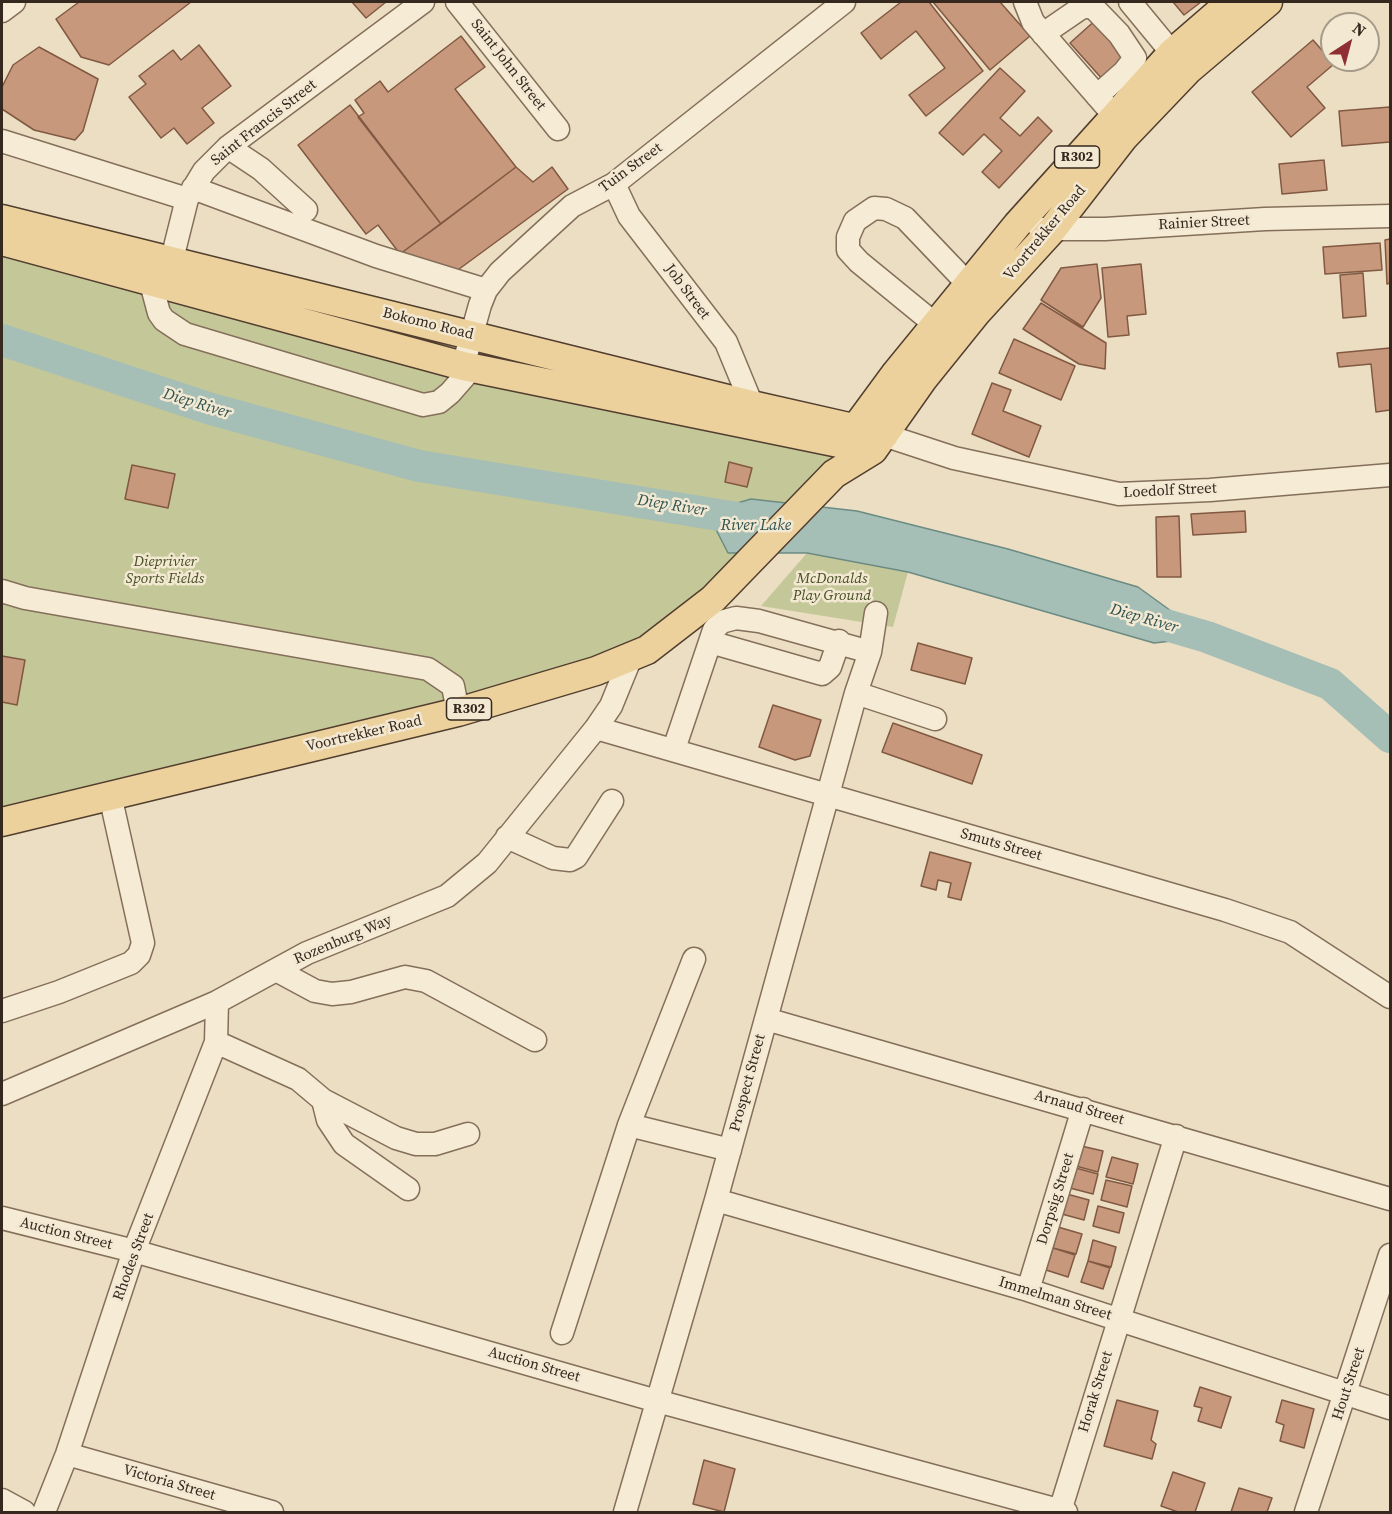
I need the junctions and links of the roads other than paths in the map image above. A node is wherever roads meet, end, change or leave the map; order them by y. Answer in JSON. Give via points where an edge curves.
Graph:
{"nodes":[{"id":1,"x":14,"y":2,"type":"edge"},
{"id":2,"x":423,"y":2,"type":"edge"},
{"id":3,"x":457,"y":2,"type":"edge"},
{"id":4,"x":844,"y":2,"type":"edge"},
{"id":5,"x":1025,"y":2,"type":"edge"},
{"id":6,"x":1130,"y":2,"type":"edge"},
{"id":7,"x":1231,"y":2,"type":"edge"},
{"id":8,"x":1268,"y":2,"type":"edge"},
{"id":9,"x":2,"y":11,"type":"edge"},
{"id":10,"x":1043,"y":34,"type":"junction"},
{"id":11,"x":1180,"y":62,"type":"junction"},
{"id":12,"x":1106,"y":106,"type":"junction"},
{"id":13,"x":558,"y":129,"type":"dead end"},
{"id":14,"x":228,"y":147,"type":"junction"},
{"id":15,"x":4,"y":150,"type":"edge"},
{"id":16,"x":614,"y":184,"type":"junction"},
{"id":17,"x":190,"y":194,"type":"junction"},
{"id":18,"x":572,"y":206,"type":"junction"},
{"id":19,"x":306,"y":210,"type":"dead end"},
{"id":20,"x":629,"y":216,"type":"junction"},
{"id":21,"x":1390,"y":216,"type":"edge"},
{"id":22,"x":2,"y":219,"type":"edge"},
{"id":23,"x":1017,"y":225,"type":"junction"},
{"id":24,"x":1051,"y":231,"type":"junction"},
{"id":25,"x":2,"y":241,"type":"edge"},
{"id":26,"x":162,"y":277,"type":"junction"},
{"id":27,"x":968,"y":284,"type":"junction"},
{"id":28,"x":486,"y":290,"type":"junction"},
{"id":29,"x":936,"y":325,"type":"junction"},
{"id":30,"x":471,"y":334,"type":"junction"},
{"id":31,"x":467,"y":367,"type":"junction"},
{"id":32,"x":753,"y":405,"type":"junction"},
{"id":33,"x":849,"y":437,"type":"junction"},
{"id":34,"x":879,"y":443,"type":"junction"},
{"id":35,"x":1390,"y":475,"type":"edge"},
{"id":36,"x":825,"y":483,"type":"junction"},
{"id":37,"x":2,"y":591,"type":"edge"},
{"id":38,"x":876,"y":613,"type":"dead end"},
{"id":39,"x":839,"y":641,"type":"junction"},
{"id":40,"x":710,"y":642,"type":"junction"},
{"id":41,"x":870,"y":652,"type":"junction"},
{"id":42,"x":631,"y":657,"type":"junction"},
{"id":43,"x":856,"y":693,"type":"junction"},
{"id":44,"x":458,"y":712,"type":"junction"},
{"id":45,"x":934,"y":719,"type":"dead end"},
{"id":46,"x":596,"y":728,"type":"junction"},
{"id":47,"x":674,"y":749,"type":"junction"},
{"id":48,"x":828,"y":794,"type":"junction"},
{"id":49,"x":110,"y":795,"type":"junction"},
{"id":50,"x":612,"y":801,"type":"dead end"},
{"id":51,"x":2,"y":822,"type":"edge"},
{"id":52,"x":507,"y":837,"type":"junction"},
{"id":53,"x":694,"y":959,"type":"dead end"},
{"id":54,"x":276,"y":970,"type":"junction"},
{"id":55,"x":1390,"y":997,"type":"edge"},
{"id":56,"x":217,"y":1002,"type":"junction"},
{"id":57,"x":2,"y":1011,"type":"edge"},
{"id":58,"x":766,"y":1018,"type":"junction"},
{"id":59,"x":535,"y":1040,"type":"dead end"},
{"id":60,"x":216,"y":1042,"type":"junction"},
{"id":61,"x":2,"y":1094,"type":"edge"},
{"id":62,"x":323,"y":1100,"type":"junction"},
{"id":63,"x":1083,"y":1109,"type":"junction"},
{"id":64,"x":629,"y":1125,"type":"junction"},
{"id":65,"x":468,"y":1134,"type":"dead end"},
{"id":66,"x":1176,"y":1136,"type":"junction"},
{"id":67,"x":730,"y":1150,"type":"junction"},
{"id":68,"x":408,"y":1189,"type":"dead end"},
{"id":69,"x":1390,"y":1199,"type":"edge"},
{"id":70,"x":716,"y":1200,"type":"junction"},
{"id":71,"x":2,"y":1218,"type":"edge"},
{"id":72,"x":134,"y":1251,"type":"junction"},
{"id":73,"x":1390,"y":1255,"type":"edge"},
{"id":74,"x":1028,"y":1290,"type":"junction"},
{"id":75,"x":1118,"y":1318,"type":"junction"},
{"id":76,"x":562,"y":1333,"type":"dead end"},
{"id":77,"x":1346,"y":1395,"type":"junction"},
{"id":78,"x":657,"y":1401,"type":"junction"},
{"id":79,"x":1390,"y":1408,"type":"edge"},
{"id":80,"x":67,"y":1454,"type":"junction"},
{"id":81,"x":2,"y":1500,"type":"edge"},
{"id":82,"x":24,"y":1512,"type":"edge"},
{"id":83,"x":44,"y":1512,"type":"edge"},
{"id":84,"x":272,"y":1512,"type":"edge"},
{"id":85,"x":625,"y":1512,"type":"edge"},
{"id":86,"x":1063,"y":1512,"type":"edge"},
{"id":87,"x":1306,"y":1512,"type":"edge"}],
"edges":[{"from":1,"to":9,"type":"street"},
{"from":2,"to":14,"type":"street","name":"Saint Francis Street"},
{"from":3,"to":13,"type":"street","name":"Saint John Street"},
{"from":4,"to":16,"type":"street","name":"Tuin Street"},
{"from":5,"to":10,"type":"street"},
{"from":6,"to":11,"type":"street"},
{"from":7,"to":11,"type":"main road","name":"Voortrekker Road","number":"R302"},
{"from":8,"to":11,"type":"main road","name":"Voortrekker Road","number":"R302"},
{"from":10,"to":12,"type":"street"},
{"from":10,"to":12,"type":"street","via":[[1081,8],[1092,6],[1119,34],[1135,58]]},
{"from":11,"to":12,"type":"main road","name":"Voortrekker Road","number":"R302"},
{"from":11,"to":24,"type":"main road","name":"Voortrekker Road","number":"R302"},
{"from":12,"to":23,"type":"main road","name":"Voortrekker Road","number":"R302"},
{"from":14,"to":17,"type":"street","name":"Saint Francis Street","via":[[204,171]]},
{"from":14,"to":19,"type":"street","via":[[261,169]]},
{"from":15,"to":17,"type":"street"},
{"from":16,"to":18,"type":"street","name":"Tuin Street"},
{"from":16,"to":20,"type":"street","name":"Job Street"},
{"from":17,"to":26,"type":"street","name":"Saint Francis Street"},
{"from":17,"to":28,"type":"street"},
{"from":18,"to":20,"type":"street","via":[[598,204]]},
{"from":18,"to":28,"type":"street","name":"Tuin Street","via":[[500,272]]},
{"from":20,"to":32,"type":"street","name":"Job Street","via":[[726,342]]},
{"from":21,"to":24,"type":"street","name":"Rainier Street"},
{"from":22,"to":26,"type":"main road","name":"Bokomo Road"},
{"from":23,"to":24,"type":"street","name":"Rainier Street"},
{"from":23,"to":27,"type":"main road","name":"Voortrekker Road","number":"R302"},
{"from":24,"to":34,"type":"main road","name":"Voortrekker Road","number":"R302","via":[[976,312]]},
{"from":25,"to":26,"type":"main road","name":"Bokomo Road"},
{"from":26,"to":30,"type":"main road","name":"Bokomo Road"},
{"from":26,"to":31,"type":"main road","name":"Bokomo Road"},
{"from":26,"to":31,"type":"street","via":[[159,313],[185,334],[423,405],[439,402],[450,393]]},
{"from":27,"to":29,"type":"main road","name":"Voortrekker Road","number":"R302"},
{"from":27,"to":29,"type":"street","via":[[905,218],[874,208],[855,221],[848,237],[848,250]]},
{"from":28,"to":30,"type":"street","name":"Tuin Street"},
{"from":29,"to":33,"type":"main road","name":"Voortrekker Road","number":"R302"},
{"from":30,"to":31,"type":"street","name":"Tuin Street"},
{"from":30,"to":32,"type":"main road","name":"Bokomo Road"},
{"from":31,"to":33,"type":"main road","name":"Bokomo Road"},
{"from":32,"to":33,"type":"main road","name":"Bokomo Road"},
{"from":33,"to":34,"type":"main road"},
{"from":33,"to":36,"type":"main road","name":"Voortrekker Road","number":"R302"},
{"from":34,"to":35,"type":"street","name":"Loedolf Street","via":[[942,460],[954,458],[1119,494]]},
{"from":34,"to":36,"type":"main road","name":"Voortrekker Road","number":"R302"},
{"from":36,"to":42,"type":"main road","name":"Voortrekker Road","number":"R302","via":[[694,616]]},
{"from":37,"to":44,"type":"street","via":[[429,669],[453,686]]},
{"from":38,"to":41,"type":"street","name":"Prospect Street"},
{"from":39,"to":40,"type":"street","via":[[736,618],[721,622]]},
{"from":39,"to":40,"type":"street","via":[[830,667],[822,674]]},
{"from":39,"to":41,"type":"street"},
{"from":40,"to":47,"type":"street"},
{"from":41,"to":43,"type":"street","name":"Prospect Street"},
{"from":42,"to":44,"type":"main road","name":"Voortrekker Road","number":"R302"},
{"from":42,"to":46,"type":"street","name":"Rozenburg Way","via":[[611,706]]},
{"from":43,"to":45,"type":"street"},
{"from":43,"to":48,"type":"street","name":"Prospect Street"},
{"from":44,"to":49,"type":"main road","name":"Voortrekker Road","number":"R302"},
{"from":46,"to":47,"type":"street","name":"Smuts Street"},
{"from":46,"to":52,"type":"street","name":"Rozenburg Way"},
{"from":47,"to":48,"type":"street","name":"Smuts Street"},
{"from":48,"to":55,"type":"street","name":"Smuts Street","via":[[1290,932]]},
{"from":48,"to":58,"type":"street","name":"Prospect Street"},
{"from":49,"to":51,"type":"main road","name":"Voortrekker Road","number":"R302"},
{"from":49,"to":57,"type":"street","via":[[143,943],[139,955],[131,963]]},
{"from":50,"to":52,"type":"street","via":[[576,857],[570,860],[553,858]]},
{"from":52,"to":54,"type":"street","name":"Rozenburg Way","via":[[487,863],[447,896],[306,953]]},
{"from":53,"to":64,"type":"street"},
{"from":54,"to":56,"type":"street","name":"Rozenburg Way"},
{"from":54,"to":59,"type":"street","via":[[315,992],[332,994],[405,977],[426,981]]},
{"from":56,"to":60,"type":"street","name":"Rhodes Street"},
{"from":56,"to":61,"type":"street","name":"Rozenburg Way"},
{"from":58,"to":63,"type":"street","name":"Arnaud Street"},
{"from":58,"to":67,"type":"street","name":"Prospect Street"},
{"from":60,"to":62,"type":"street","via":[[298,1079]]},
{"from":60,"to":72,"type":"street","name":"Rhodes Street"},
{"from":62,"to":65,"type":"street","via":[[396,1138],[416,1144],[435,1144]]},
{"from":62,"to":68,"type":"street","via":[[328,1120],[344,1144]]},
{"from":63,"to":66,"type":"street","name":"Arnaud Street"},
{"from":63,"to":74,"type":"street","name":"Dorpsig Street"},
{"from":64,"to":67,"type":"street"},
{"from":64,"to":76,"type":"street"},
{"from":66,"to":69,"type":"street","name":"Arnaud Street"},
{"from":66,"to":75,"type":"street","name":"Horak Street"},
{"from":67,"to":70,"type":"street","name":"Prospect Street"},
{"from":70,"to":74,"type":"street","name":"Immelman Street"},
{"from":70,"to":78,"type":"street","name":"Prospect Street"},
{"from":71,"to":72,"type":"street","name":"Auction Street"},
{"from":72,"to":78,"type":"street","name":"Auction Street"},
{"from":72,"to":80,"type":"street","name":"Rhodes Street"},
{"from":73,"to":77,"type":"street","name":"Hout Street"},
{"from":74,"to":75,"type":"street","name":"Immelman Street"},
{"from":75,"to":77,"type":"street","name":"Immelman Street"},
{"from":75,"to":86,"type":"street","name":"Horak Street"},
{"from":77,"to":79,"type":"street","name":"Immelman Street"},
{"from":77,"to":87,"type":"street","name":"Hout Street"},
{"from":78,"to":85,"type":"street","name":"Prospect Street"},
{"from":78,"to":86,"type":"street","name":"Auction Street"},
{"from":80,"to":83,"type":"street","name":"Rhodes Street"},
{"from":80,"to":84,"type":"street","name":"Victoria Street"},
{"from":81,"to":82,"type":"street"}]}
